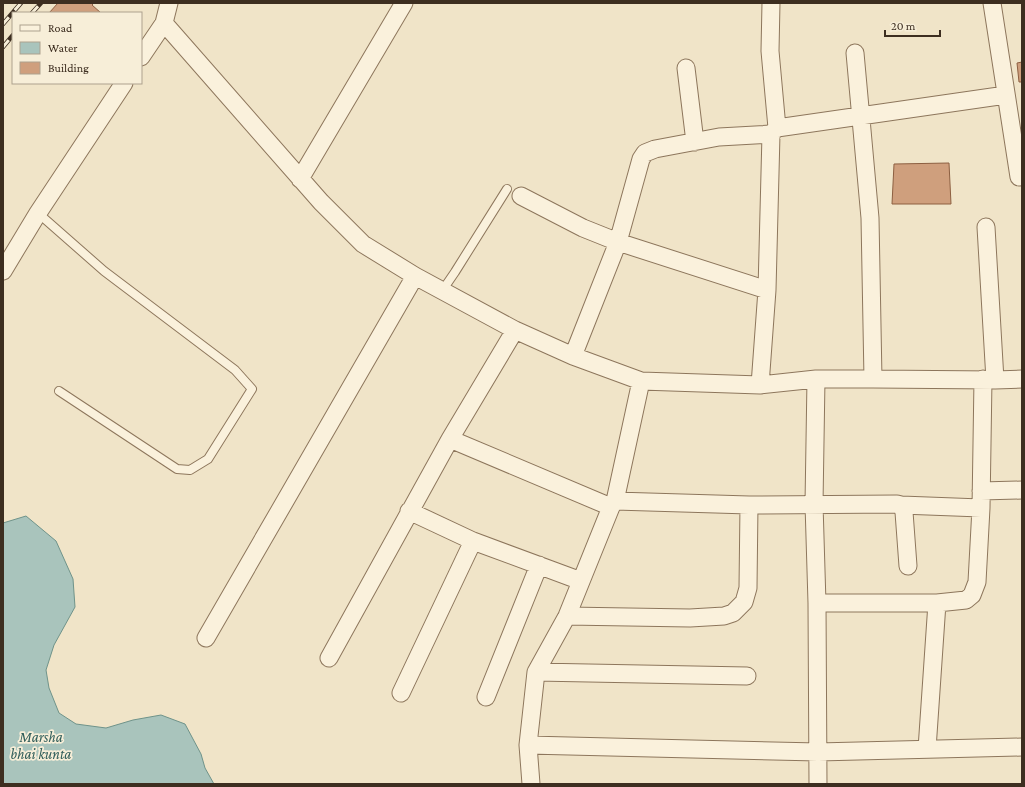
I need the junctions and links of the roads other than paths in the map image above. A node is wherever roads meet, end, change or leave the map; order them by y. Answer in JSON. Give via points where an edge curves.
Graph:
{"nodes":[{"id":1,"x":169,"y":3,"type":"edge"},
{"id":2,"x":404,"y":3,"type":"edge"},
{"id":3,"x":771,"y":3,"type":"edge"},
{"id":4,"x":992,"y":3,"type":"edge"},
{"id":5,"x":164,"y":23,"type":"junction"},
{"id":6,"x":855,"y":53,"type":"dead end"},
{"id":7,"x":142,"y":56,"type":"edge"},
{"id":8,"x":686,"y":68,"type":"dead end"},
{"id":9,"x":123,"y":84,"type":"edge"},
{"id":10,"x":1006,"y":95,"type":"junction"},
{"id":11,"x":860,"y":116,"type":"junction"},
{"id":12,"x":774,"y":131,"type":"junction"},
{"id":13,"x":695,"y":142,"type":"junction"},
{"id":14,"x":1019,"y":177,"type":"dead end"},
{"id":15,"x":300,"y":179,"type":"junction"},
{"id":16,"x":514,"y":192,"type":"joint"},
{"id":17,"x":38,"y":213,"type":"junction"},
{"id":18,"x":986,"y":227,"type":"dead end"},
{"id":19,"x":618,"y":242,"type":"junction"},
{"id":20,"x":3,"y":271,"type":"edge"},
{"id":21,"x":415,"y":276,"type":"junction"},
{"id":22,"x":767,"y":290,"type":"junction"},
{"id":23,"x":442,"y":291,"type":"junction"},
{"id":24,"x":515,"y":330,"type":"junction"},
{"id":25,"x":573,"y":356,"type":"junction"},
{"id":26,"x":816,"y":379,"type":"junction"},
{"id":27,"x":873,"y":379,"type":"junction"},
{"id":28,"x":1022,"y":379,"type":"edge"},
{"id":29,"x":989,"y":380,"type":"junction"},
{"id":30,"x":641,"y":381,"type":"junction"},
{"id":31,"x":760,"y":385,"type":"junction"},
{"id":32,"x":59,"y":390,"type":"dead end"},
{"id":33,"x":450,"y":439,"type":"junction"},
{"id":34,"x":1022,"y":490,"type":"edge"},
{"id":35,"x":981,"y":491,"type":"junction"},
{"id":36,"x":613,"y":504,"type":"junction"},
{"id":37,"x":814,"y":504,"type":"junction"},
{"id":38,"x":749,"y":505,"type":"junction"},
{"id":39,"x":901,"y":505,"type":"junction"},
{"id":40,"x":980,"y":508,"type":"junction"},
{"id":41,"x":409,"y":511,"type":"junction"},
{"id":42,"x":473,"y":541,"type":"junction"},
{"id":43,"x":539,"y":565,"type":"junction"},
{"id":44,"x":908,"y":566,"type":"dead end"},
{"id":45,"x":581,"y":581,"type":"junction"},
{"id":46,"x":818,"y":603,"type":"junction"},
{"id":47,"x":937,"y":603,"type":"junction"},
{"id":48,"x":567,"y":616,"type":"junction"},
{"id":49,"x":206,"y":638,"type":"dead end"},
{"id":50,"x":329,"y":658,"type":"dead end"},
{"id":51,"x":536,"y":672,"type":"junction"},
{"id":52,"x":747,"y":676,"type":"dead end"},
{"id":53,"x":401,"y":693,"type":"dead end"},
{"id":54,"x":486,"y":697,"type":"dead end"},
{"id":55,"x":528,"y":745,"type":"junction"},
{"id":56,"x":1022,"y":747,"type":"edge"},
{"id":57,"x":927,"y":749,"type":"junction"},
{"id":58,"x":818,"y":752,"type":"junction"},
{"id":59,"x":531,"y":784,"type":"edge"},
{"id":60,"x":818,"y":784,"type":"edge"}],
"edges":[{"from":1,"to":5,"type":"street"},
{"from":2,"to":15,"type":"street"},
{"from":3,"to":12,"type":"street","via":[[770,51]]},
{"from":4,"to":10,"type":"street"},
{"from":5,"to":7,"type":"street"},
{"from":5,"to":15,"type":"street"},
{"from":6,"to":11,"type":"street"},
{"from":8,"to":13,"type":"street"},
{"from":9,"to":17,"type":"street"},
{"from":10,"to":11,"type":"street"},
{"from":10,"to":14,"type":"street"},
{"from":11,"to":12,"type":"street"},
{"from":11,"to":27,"type":"street","via":[[870,218]]},
{"from":12,"to":13,"type":"street"},
{"from":12,"to":22,"type":"street"},
{"from":13,"to":19,"type":"street","via":[[645,153],[641,159]]},
{"from":15,"to":21,"type":"street","via":[[364,244]]},
{"from":16,"to":19,"type":"street","via":[[583,228]]},
{"from":16,"to":23,"type":"lane"},
{"from":17,"to":20,"type":"street"},
{"from":17,"to":32,"type":"lane","via":[[104,271],[235,370],[252,389],[208,459],[190,470],[177,469]]},
{"from":18,"to":29,"type":"street"},
{"from":19,"to":22,"type":"street"},
{"from":19,"to":25,"type":"street"},
{"from":21,"to":23,"type":"street"},
{"from":21,"to":49,"type":"street"},
{"from":22,"to":31,"type":"street"},
{"from":23,"to":24,"type":"street"},
{"from":24,"to":25,"type":"street"},
{"from":24,"to":33,"type":"street"},
{"from":25,"to":30,"type":"street"},
{"from":26,"to":27,"type":"street"},
{"from":26,"to":31,"type":"street"},
{"from":26,"to":37,"type":"street"},
{"from":27,"to":29,"type":"street"},
{"from":28,"to":29,"type":"street"},
{"from":29,"to":35,"type":"street"},
{"from":30,"to":31,"type":"street"},
{"from":30,"to":36,"type":"street"},
{"from":33,"to":36,"type":"street"},
{"from":33,"to":41,"type":"street"},
{"from":34,"to":35,"type":"street"},
{"from":35,"to":40,"type":"street"},
{"from":36,"to":38,"type":"street"},
{"from":36,"to":45,"type":"street"},
{"from":37,"to":38,"type":"street"},
{"from":37,"to":39,"type":"street"},
{"from":37,"to":46,"type":"street"},
{"from":38,"to":48,"type":"street","via":[[748,588],[744,602],[733,613],[690,618]]},
{"from":39,"to":40,"type":"street"},
{"from":39,"to":44,"type":"street","via":[[904,512]]},
{"from":40,"to":47,"type":"street","via":[[977,582],[972,595],[966,600]]},
{"from":41,"to":42,"type":"street"},
{"from":41,"to":50,"type":"street"},
{"from":42,"to":43,"type":"street"},
{"from":42,"to":53,"type":"street"},
{"from":43,"to":45,"type":"street"},
{"from":43,"to":54,"type":"street"},
{"from":45,"to":48,"type":"street"},
{"from":46,"to":47,"type":"street"},
{"from":46,"to":58,"type":"street"},
{"from":47,"to":57,"type":"street"},
{"from":48,"to":51,"type":"street"},
{"from":51,"to":52,"type":"street"},
{"from":51,"to":55,"type":"street"},
{"from":55,"to":58,"type":"street"},
{"from":55,"to":59,"type":"street"},
{"from":56,"to":57,"type":"street"},
{"from":57,"to":58,"type":"street"},
{"from":58,"to":60,"type":"street"}]}
